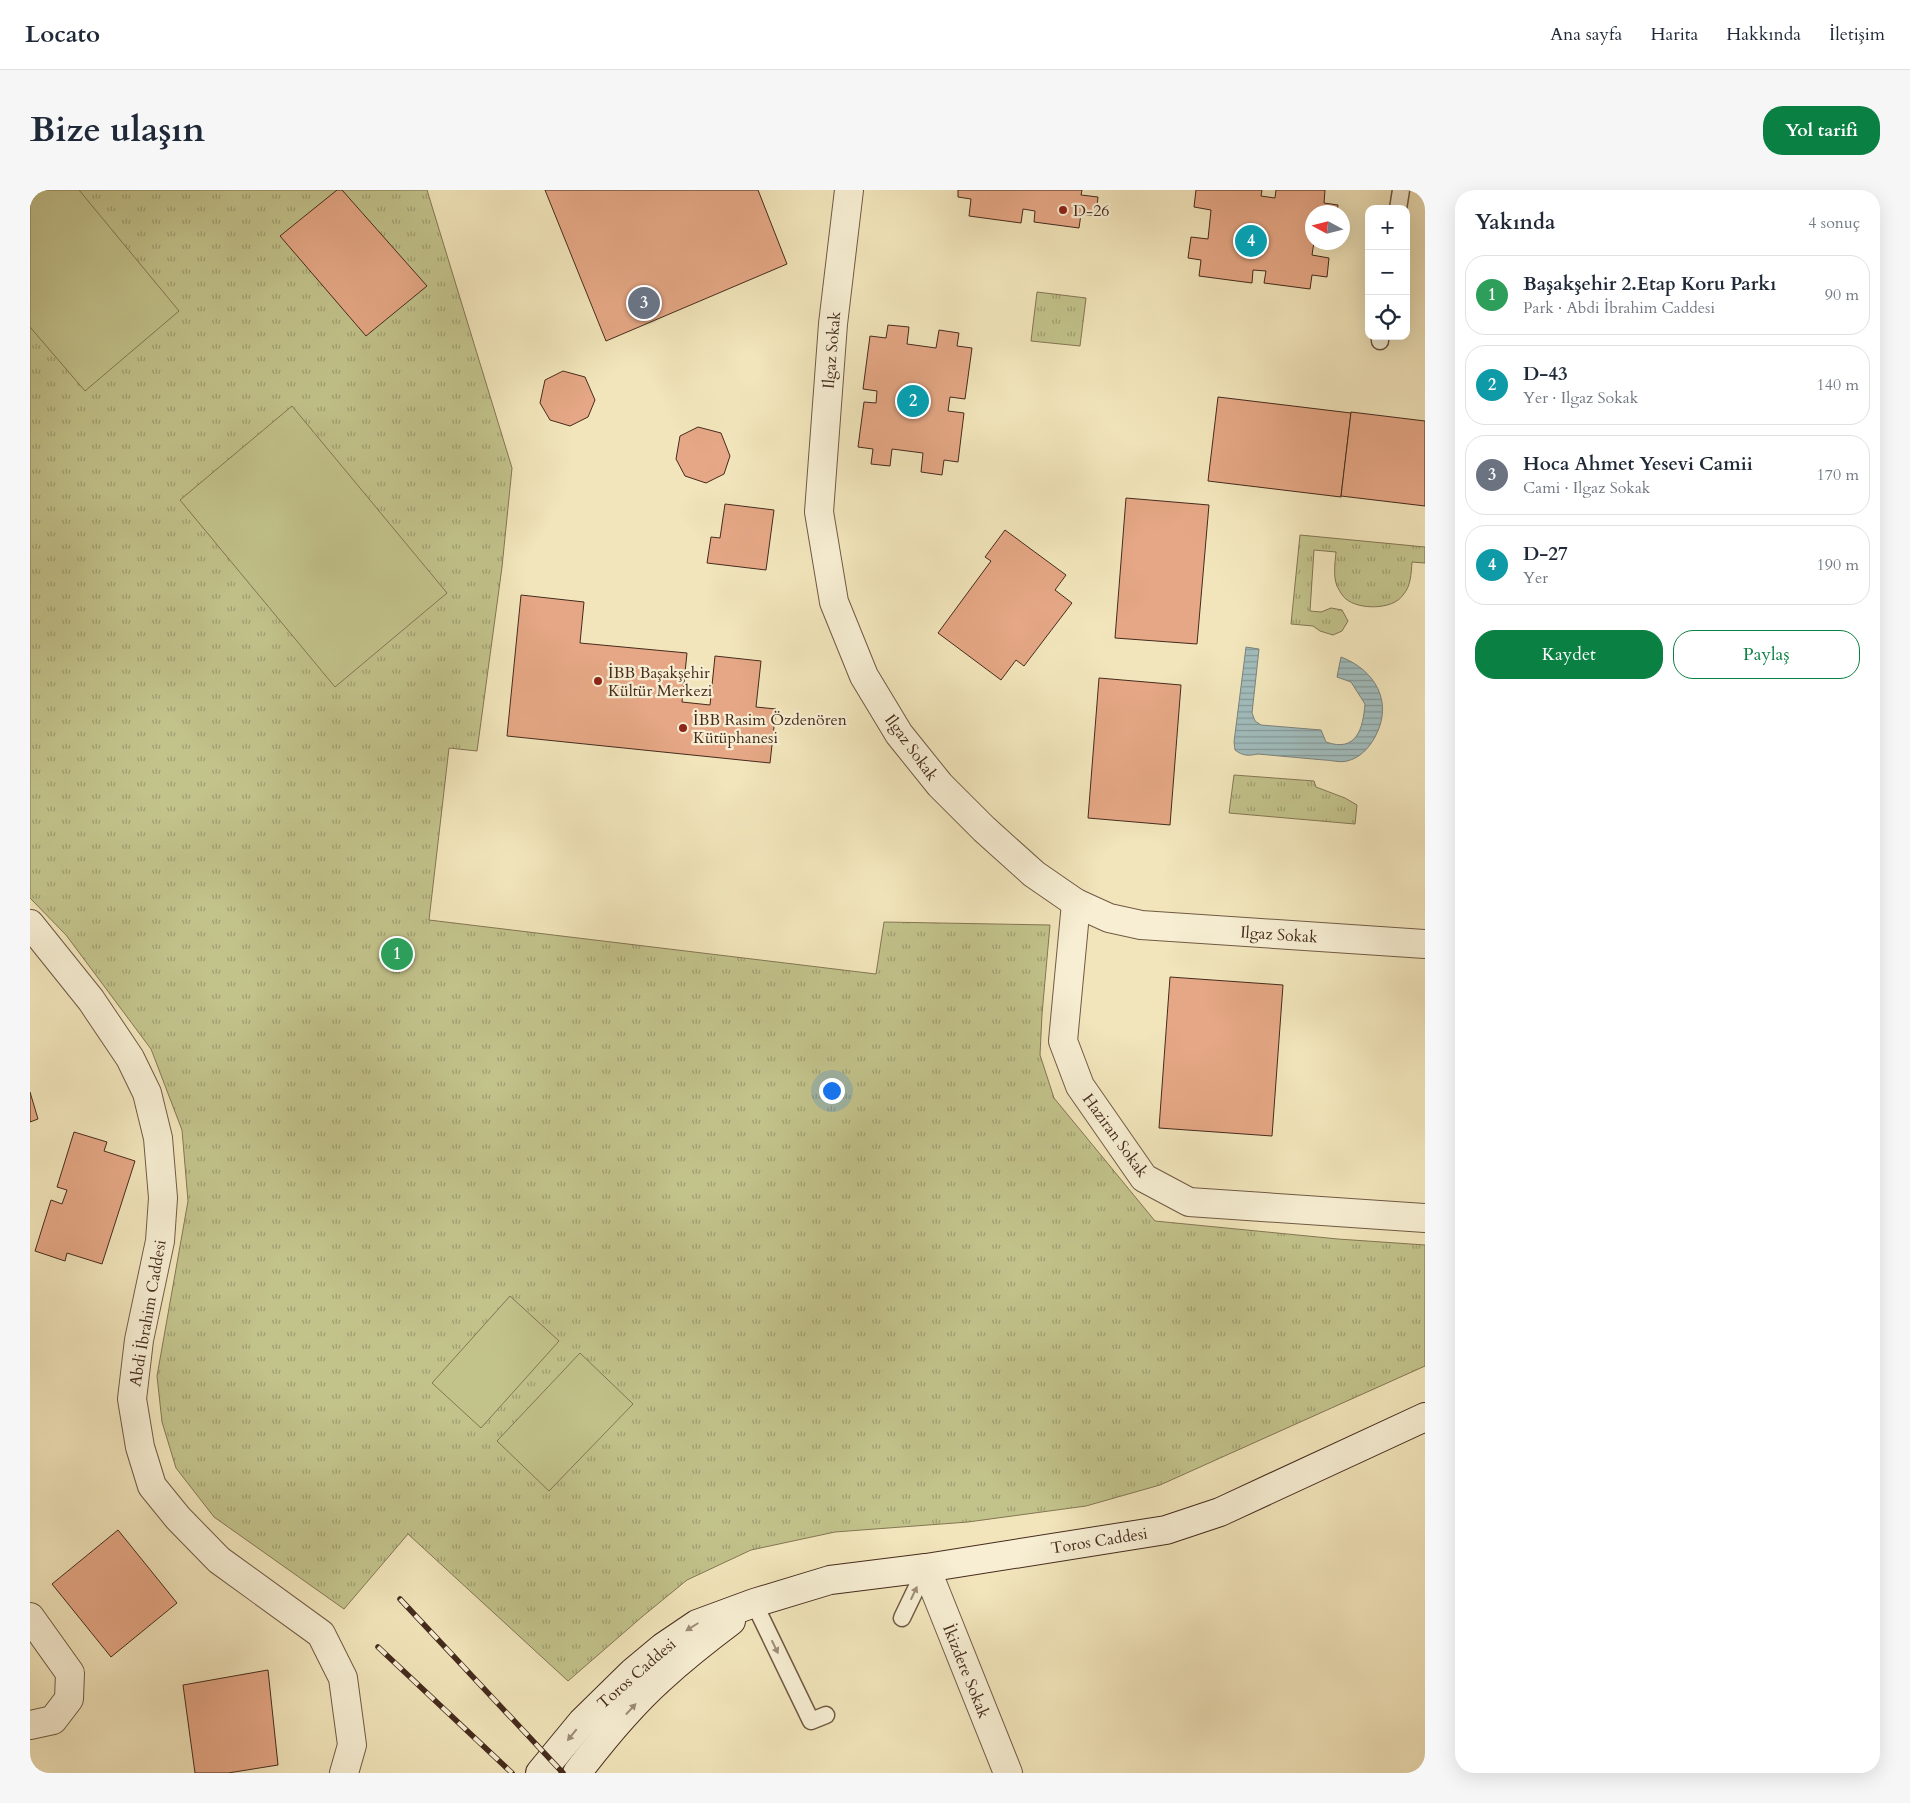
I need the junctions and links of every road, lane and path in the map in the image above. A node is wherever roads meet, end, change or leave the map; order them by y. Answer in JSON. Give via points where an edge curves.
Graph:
{"nodes":[{"id":1,"x":849,"y":190,"type":"edge"},
{"id":2,"x":1401,"y":190,"type":"edge"},
{"id":3,"x":1399,"y":205,"type":"edge"},
{"id":4,"x":1076,"y":903,"type":"junction"},
{"id":5,"x":30,"y":924,"type":"edge"},
{"id":6,"x":1425,"y":944,"type":"edge"},
{"id":7,"x":1425,"y":1218,"type":"edge"},
{"id":8,"x":1425,"y":1417,"type":"edge"},
{"id":9,"x":926,"y":1568,"type":"junction"},
{"id":10,"x":754,"y":1603,"type":"junction"},
{"id":11,"x":30,"y":1617,"type":"edge"},
{"id":12,"x":902,"y":1618,"type":"dead end"},
{"id":13,"x":826,"y":1715,"type":"dead end"},
{"id":14,"x":30,"y":1725,"type":"edge"},
{"id":15,"x":344,"y":1773,"type":"edge"},
{"id":16,"x":540,"y":1773,"type":"edge"},
{"id":17,"x":577,"y":1773,"type":"edge"},
{"id":18,"x":1008,"y":1773,"type":"edge"}],
"edges":[{"from":1,"to":4,"type":"street","name":"Ilgaz Sokak","via":[[833,324],[818,512],[834,602],[864,676],[899,734],[940,785],[1034,874]]},
{"from":2,"to":3,"type":"lane"},
{"from":4,"to":6,"type":"street","name":"Ilgaz Sokak","via":[[1109,918],[1141,926]]},
{"from":4,"to":7,"type":"street","name":"Haziran Sokak","via":[[1063,1041],[1080,1086],[1144,1178],[1189,1202]]},
{"from":5,"to":15,"type":"street","name":"Abdi İbrahim Caddesi","via":[[90,1000],[130,1058],[147,1093],[158,1138],[163,1198],[160,1241],[139,1340],[132,1399],[140,1447],[152,1486],[219,1560],[321,1634],[343,1678],[352,1745]]},
{"from":8,"to":9,"type":"street","name":"Toros Caddesi","via":[[1220,1512],[1166,1530]]},
{"from":9,"to":10,"type":"street","name":"Toros Caddesi","via":[[830,1580]]},
{"from":12,"to":9,"type":"lane","one_way":true},
{"from":9,"to":18,"type":"street","name":"İkizdere Sokak"},
{"from":10,"to":13,"type":"lane","one_way":true,"via":[[811,1721]]},
{"from":10,"to":16,"type":"street","name":"Toros Caddesi","one_way":true,"via":[[697,1624],[663,1647],[582,1722]]},
{"from":17,"to":10,"type":"street","name":"Toros Caddesi","one_way":true,"via":[[605,1737],[658,1680]]},
{"from":11,"to":14,"type":"street","via":[[70,1673],[68,1699],[54,1720]]}]}
